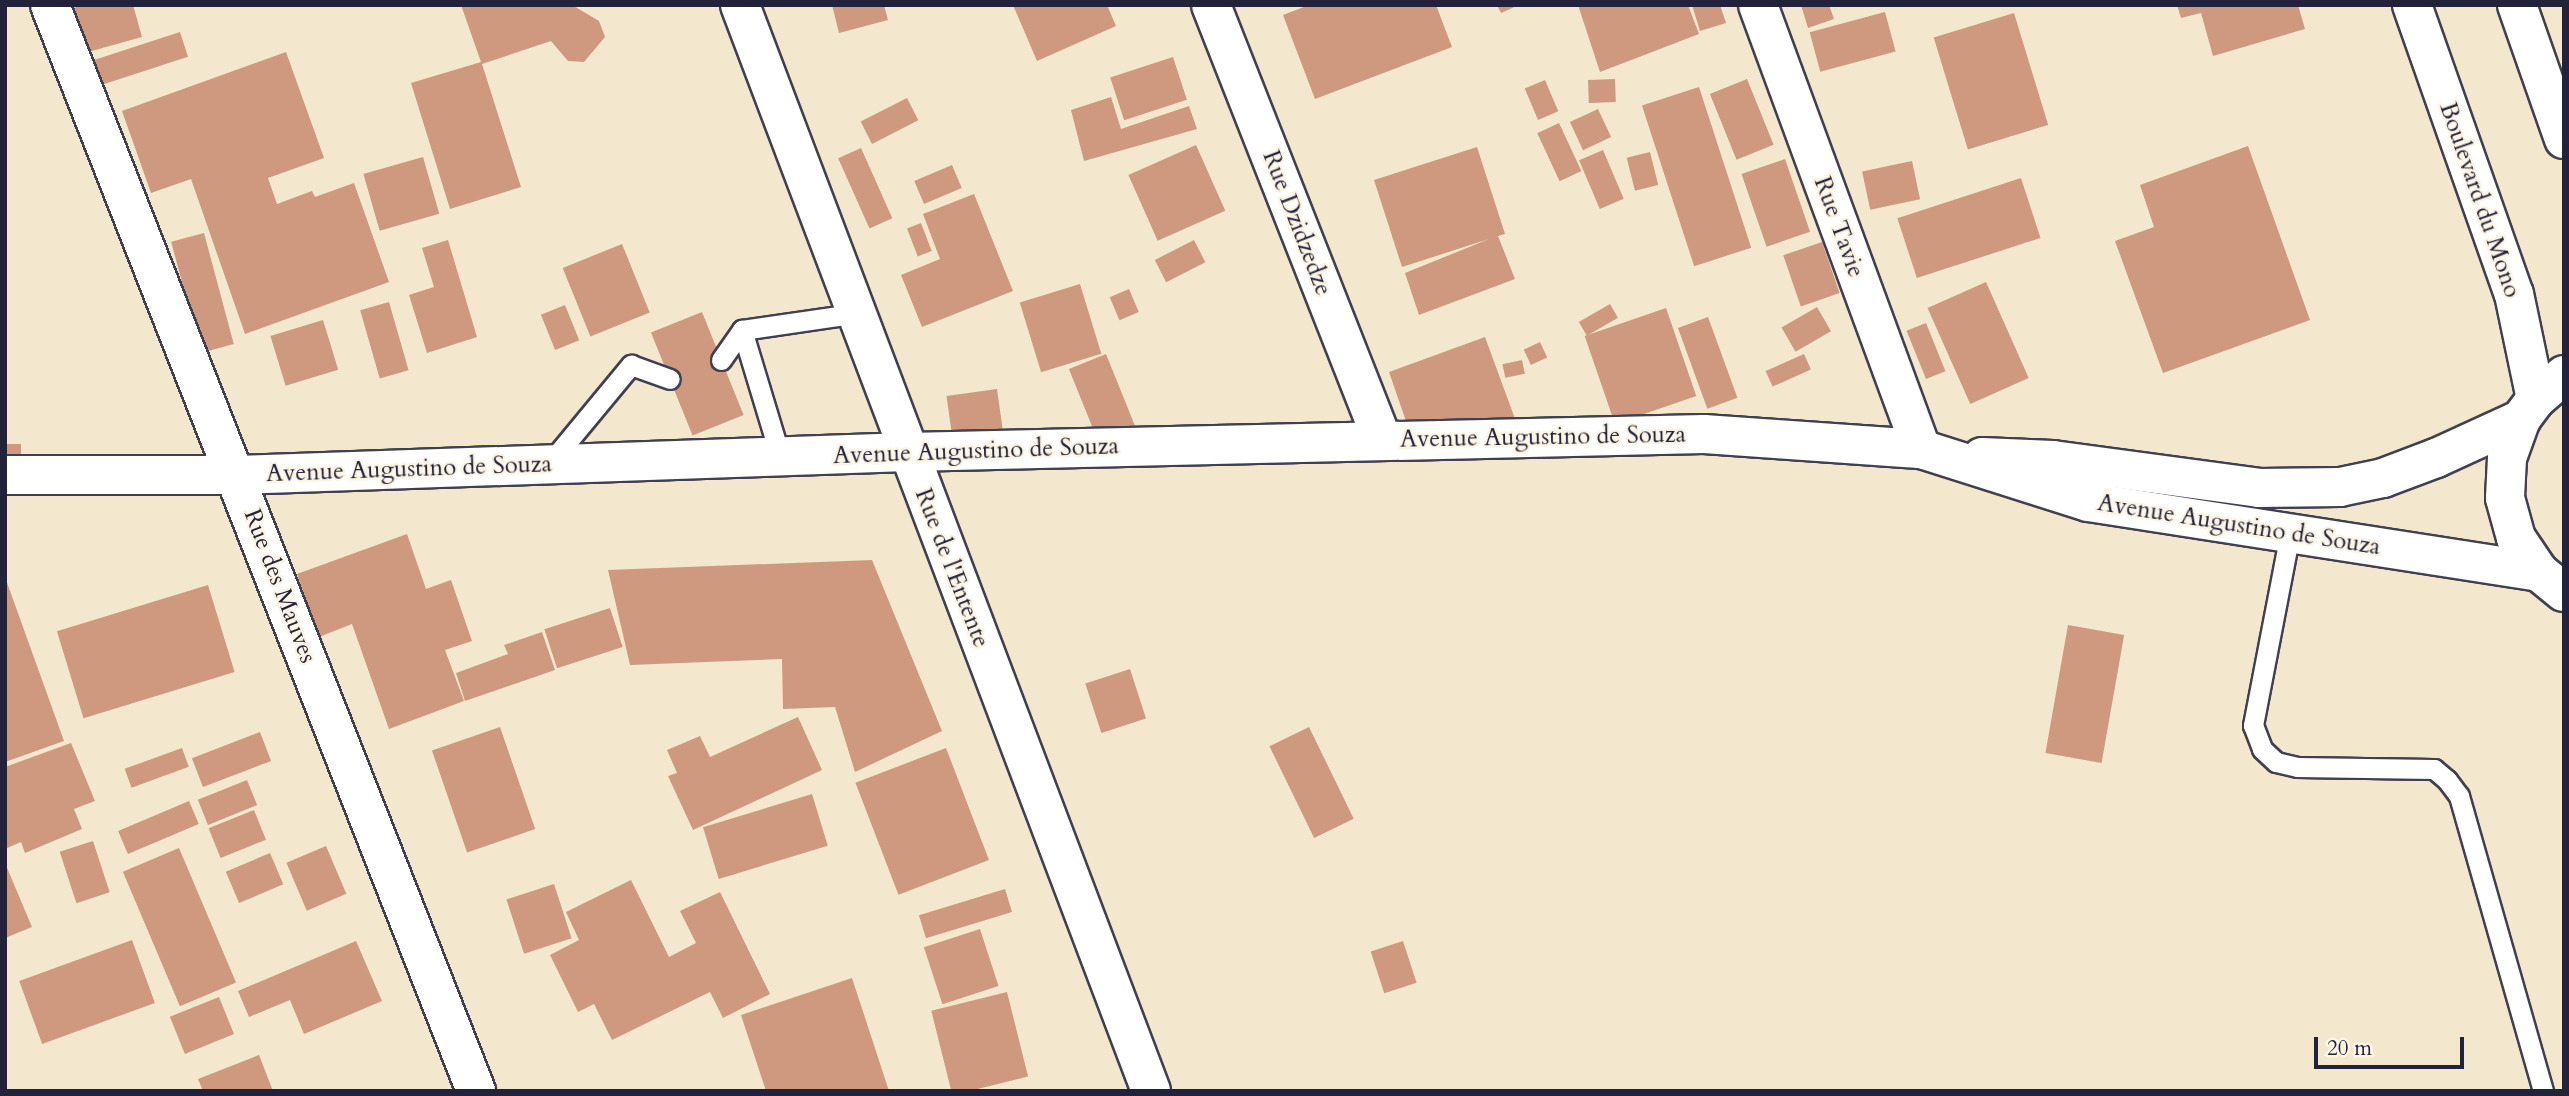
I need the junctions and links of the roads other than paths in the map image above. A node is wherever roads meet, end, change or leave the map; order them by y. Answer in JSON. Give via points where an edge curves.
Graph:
{"nodes":[{"id":1,"x":50,"y":5,"type":"edge"},
{"id":2,"x":740,"y":5,"type":"edge"},
{"id":3,"x":1212,"y":5,"type":"edge"},
{"id":4,"x":1758,"y":5,"type":"edge"},
{"id":5,"x":2412,"y":5,"type":"edge"},
{"id":6,"x":2517,"y":5,"type":"edge"},
{"id":7,"x":2564,"y":139,"type":"edge"},
{"id":8,"x":858,"y":313,"type":"junction"},
{"id":9,"x":742,"y":330,"type":"junction"},
{"id":10,"x":721,"y":360,"type":"dead end"},
{"id":11,"x":670,"y":379,"type":"dead end"},
{"id":12,"x":2540,"y":398,"type":"edge"},
{"id":13,"x":1382,"y":440,"type":"junction"},
{"id":14,"x":908,"y":452,"type":"junction"},
{"id":15,"x":1933,"y":452,"type":"junction"},
{"id":16,"x":780,"y":456,"type":"junction"},
{"id":17,"x":549,"y":464,"type":"junction"},
{"id":18,"x":5,"y":475,"type":"edge"},
{"id":19,"x":237,"y":475,"type":"junction"},
{"id":20,"x":2290,"y":533,"type":"junction"},
{"id":21,"x":2551,"y":582,"type":"edge"},
{"id":22,"x":476,"y":1091,"type":"edge"},
{"id":23,"x":1151,"y":1091,"type":"edge"},
{"id":24,"x":2543,"y":1091,"type":"edge"}],
"edges":[{"from":1,"to":19,"type":"main road","name":"Rue des Mauves"},
{"from":2,"to":8,"type":"main road","name":"Rue de l'Entente"},
{"from":3,"to":13,"type":"main road","name":"Rue Dzidzedze"},
{"from":4,"to":15,"type":"main road","name":"Rue Tavie"},
{"from":5,"to":12,"type":"main road","name":"Boulevard du Mono","via":[[2514,295]]},
{"from":6,"to":7,"type":"main road"},
{"from":8,"to":9,"type":"lane"},
{"from":8,"to":14,"type":"main road","name":"Rue de l'Entente"},
{"from":9,"to":10,"type":"lane"},
{"from":9,"to":16,"type":"lane"},
{"from":11,"to":17,"type":"lane","via":[[631,365]]},
{"from":12,"to":15,"type":"main road","name":"Avenue Augustino de Souza","via":[[2436,458],[2340,487],[2259,488],[2053,460]]},
{"from":12,"to":21,"type":"main road","via":[[2507,458],[2505,498],[2516,538]]},
{"from":13,"to":14,"type":"main road","name":"Avenue Augustino de Souza"},
{"from":13,"to":15,"type":"main road","name":"Avenue Augustino de Souza","via":[[1704,434]]},
{"from":14,"to":16,"type":"main road","name":"Avenue Augustino de Souza"},
{"from":14,"to":23,"type":"main road","name":"Rue de l'Entente"},
{"from":15,"to":20,"type":"main road","name":"Avenue Augustino de Souza","via":[[2048,493]]},
{"from":16,"to":17,"type":"main road","name":"Avenue Augustino de Souza"},
{"from":17,"to":19,"type":"main road","name":"Avenue Augustino de Souza"},
{"from":18,"to":19,"type":"main road","name":"Avenue Augustino de Souza"},
{"from":19,"to":22,"type":"main road","name":"Rue des Mauves"},
{"from":20,"to":21,"type":"main road","name":"Avenue Augustino de Souza"},
{"from":20,"to":24,"type":"lane","via":[[2253,725],[2262,749],[2276,762],[2297,767],[2434,769],[2447,780],[2459,796]]}]}
